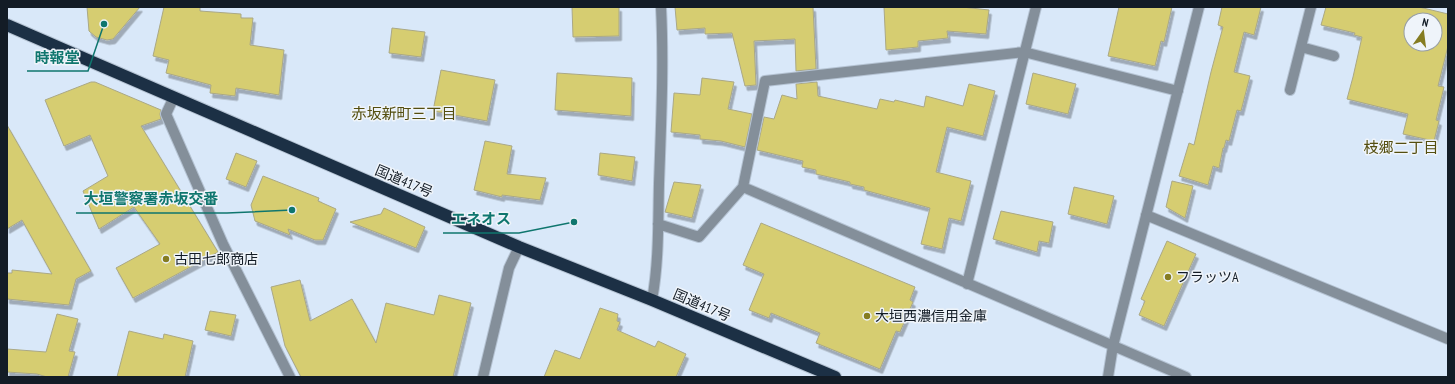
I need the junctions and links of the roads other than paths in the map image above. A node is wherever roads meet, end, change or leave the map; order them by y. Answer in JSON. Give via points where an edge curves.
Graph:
{"nodes":[{"id":1,"x":661,"y":7,"type":"edge"},
{"id":2,"x":1036,"y":7,"type":"edge"},
{"id":3,"x":1199,"y":7,"type":"edge"},
{"id":4,"x":1311,"y":7,"type":"edge"},
{"id":5,"x":7,"y":25,"type":"edge"},
{"id":6,"x":1301,"y":47,"type":"junction"},
{"id":7,"x":1024,"y":52,"type":"junction"},
{"id":8,"x":1334,"y":56,"type":"dead end"},
{"id":9,"x":1290,"y":90,"type":"dead end"},
{"id":10,"x":1178,"y":91,"type":"junction"},
{"id":11,"x":174,"y":97,"type":"junction"},
{"id":12,"x":743,"y":187,"type":"junction"},
{"id":13,"x":1146,"y":215,"type":"junction"},
{"id":14,"x":658,"y":224,"type":"junction"},
{"id":15,"x":519,"y":247,"type":"junction"},
{"id":16,"x":967,"y":284,"type":"junction"},
{"id":17,"x":652,"y":300,"type":"junction"},
{"id":18,"x":1448,"y":338,"type":"edge"},
{"id":19,"x":1113,"y":346,"type":"junction"},
{"id":20,"x":290,"y":377,"type":"edge"},
{"id":21,"x":483,"y":377,"type":"edge"},
{"id":22,"x":835,"y":377,"type":"edge"},
{"id":23,"x":1108,"y":377,"type":"edge"},
{"id":24,"x":1186,"y":377,"type":"edge"}],
"edges":[{"from":1,"to":14,"type":"street","via":[[663,50]]},
{"from":2,"to":7,"type":"street"},
{"from":3,"to":10,"type":"street"},
{"from":4,"to":6,"type":"street"},
{"from":5,"to":11,"type":"highway","name":"国道417号"},
{"from":6,"to":8,"type":"street"},
{"from":6,"to":9,"type":"street"},
{"from":7,"to":10,"type":"street"},
{"from":7,"to":12,"type":"street","via":[[765,81]]},
{"from":7,"to":16,"type":"street"},
{"from":10,"to":13,"type":"street"},
{"from":11,"to":15,"type":"highway","name":"国道417号"},
{"from":11,"to":20,"type":"street","via":[[166,114],[223,244]]},
{"from":12,"to":14,"type":"street","via":[[699,237]]},
{"from":12,"to":16,"type":"street"},
{"from":13,"to":18,"type":"street"},
{"from":13,"to":19,"type":"street"},
{"from":14,"to":17,"type":"street","via":[[656,278]]},
{"from":15,"to":17,"type":"highway","name":"国道417号"},
{"from":15,"to":21,"type":"street","via":[[509,268]]},
{"from":16,"to":19,"type":"street"},
{"from":17,"to":22,"type":"highway","name":"国道417号"},
{"from":19,"to":23,"type":"street"},
{"from":19,"to":24,"type":"street"}]}
